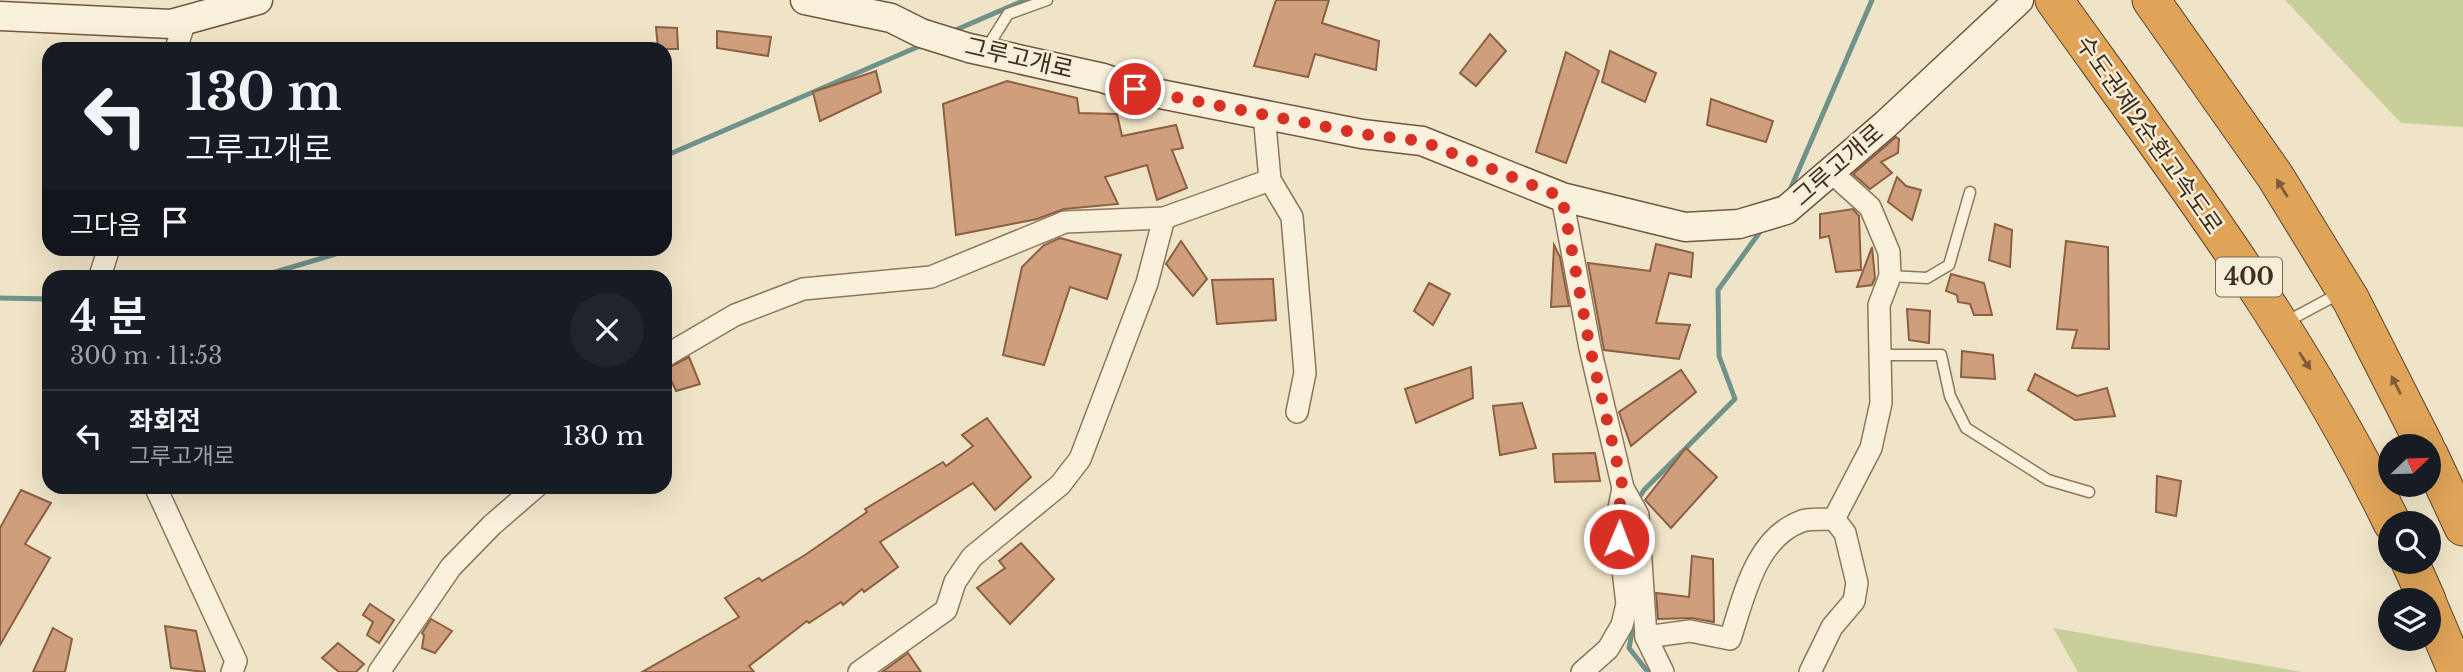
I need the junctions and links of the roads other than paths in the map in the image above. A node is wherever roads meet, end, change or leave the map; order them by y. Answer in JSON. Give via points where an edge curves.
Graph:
{"nodes":[{"id":1,"x":258,"y":0,"type":"edge"},
{"id":2,"x":805,"y":0,"type":"edge"},
{"id":3,"x":1046,"y":0,"type":"edge"},
{"id":4,"x":2019,"y":0,"type":"edge"},
{"id":5,"x":2054,"y":0,"type":"edge"},
{"id":6,"x":2155,"y":6,"type":"edge"},
{"id":7,"x":0,"y":16,"type":"edge"},
{"id":8,"x":185,"y":21,"type":"junction"},
{"id":9,"x":178,"y":42,"type":"edge"},
{"id":10,"x":977,"y":49,"type":"junction"},
{"id":11,"x":1264,"y":114,"type":"junction"},
{"id":12,"x":1831,"y":172,"type":"junction"},
{"id":13,"x":1270,"y":180,"type":"junction"},
{"id":14,"x":1969,"y":192,"type":"dead end"},
{"id":15,"x":1562,"y":197,"type":"junction"},
{"id":16,"x":1164,"y":218,"type":"junction"},
{"id":17,"x":1890,"y":276,"type":"junction"},
{"id":18,"x":2346,"y":290,"type":"junction"},
{"id":19,"x":2281,"y":325,"type":"junction"},
{"id":20,"x":672,"y":352,"type":"edge"},
{"id":21,"x":1878,"y":355,"type":"junction"},
{"id":22,"x":1297,"y":412,"type":"dead end"},
{"id":23,"x":2420,"y":434,"type":"edge"},
{"id":24,"x":2441,"y":480,"type":"edge"},
{"id":25,"x":1625,"y":492,"type":"junction"},
{"id":26,"x":2089,"y":492,"type":"dead end"},
{"id":27,"x":159,"y":494,"type":"edge"},
{"id":28,"x":528,"y":494,"type":"edge"},
{"id":29,"x":2386,"y":511,"type":"edge"},
{"id":30,"x":1834,"y":519,"type":"junction"},
{"id":31,"x":2463,"y":527,"type":"edge"},
{"id":32,"x":2441,"y":634,"type":"edge"},
{"id":33,"x":1646,"y":637,"type":"junction"},
{"id":34,"x":232,"y":672,"type":"edge"},
{"id":35,"x":379,"y":672,"type":"edge"},
{"id":36,"x":859,"y":672,"type":"edge"},
{"id":37,"x":1582,"y":672,"type":"edge"},
{"id":38,"x":1663,"y":672,"type":"edge"},
{"id":39,"x":1810,"y":672,"type":"edge"},
{"id":40,"x":2457,"y":672,"type":"edge"}],
"edges":[{"from":1,"to":8,"type":"street"},
{"from":2,"to":10,"type":"street","name":"그루고개로","via":[[891,18],[921,33]]},
{"from":3,"to":10,"type":"lane","via":[[1008,14]]},
{"from":4,"to":12,"type":"street","name":"그루고개로"},
{"from":5,"to":19,"type":"highway","name":"수도권제2순환고속도로","number":"400"},
{"from":18,"to":6,"type":"highway","number":"400","one_way":true,"via":[[2275,176]]},
{"from":7,"to":8,"type":"street"},
{"from":8,"to":9,"type":"street"},
{"from":10,"to":11,"type":"street","name":"그루고개로","via":[[1135,89]]},
{"from":11,"to":13,"type":"street"},
{"from":11,"to":15,"type":"street","name":"그루고개로","via":[[1422,141]]},
{"from":12,"to":15,"type":"street","name":"그루고개로","via":[[1786,209],[1739,224],[1685,227]]},
{"from":12,"to":17,"type":"street","via":[[1870,207],[1889,252]]},
{"from":13,"to":16,"type":"street"},
{"from":13,"to":22,"type":"street","via":[[1292,218],[1305,373]]},
{"from":14,"to":17,"type":"lane","via":[[1949,265],[1927,278]]},
{"from":15,"to":25,"type":"street","via":[[1590,348]]},
{"from":16,"to":20,"type":"street","via":[[1065,222],[931,277],[803,289],[736,315]]},
{"from":16,"to":36,"type":"street","via":[[1147,283],[1080,458],[1060,485],[972,557],[955,582],[946,610]]},
{"from":17,"to":21,"type":"street","via":[[1879,305]]},
{"from":18,"to":19,"type":"lane"},
{"from":23,"to":18,"type":"highway","number":"400","one_way":true},
{"from":19,"to":29,"type":"highway","name":"수도권제2순환고속도로","number":"400","one_way":true,"via":[[2318,383]]},
{"from":21,"to":26,"type":"lane","via":[[1941,355],[1950,396],[1966,428],[2048,480]]},
{"from":21,"to":30,"type":"street","via":[[1881,403],[1871,448]]},
{"from":24,"to":31,"type":"highway"},
{"from":25,"to":33,"type":"street","via":[[1638,515]]},
{"from":25,"to":37,"type":"street","via":[[1617,518],[1627,604],[1622,625],[1608,649]]},
{"from":27,"to":34,"type":"street","via":[[236,661]]},
{"from":28,"to":35,"type":"street","via":[[451,567]]},
{"from":30,"to":33,"type":"street","via":[[1803,520],[1779,534],[1755,566],[1730,639],[1690,631]]},
{"from":30,"to":39,"type":"street","via":[[1845,533],[1857,583],[1854,601],[1832,627]]},
{"from":32,"to":40,"type":"highway"},
{"from":33,"to":38,"type":"street"}]}
